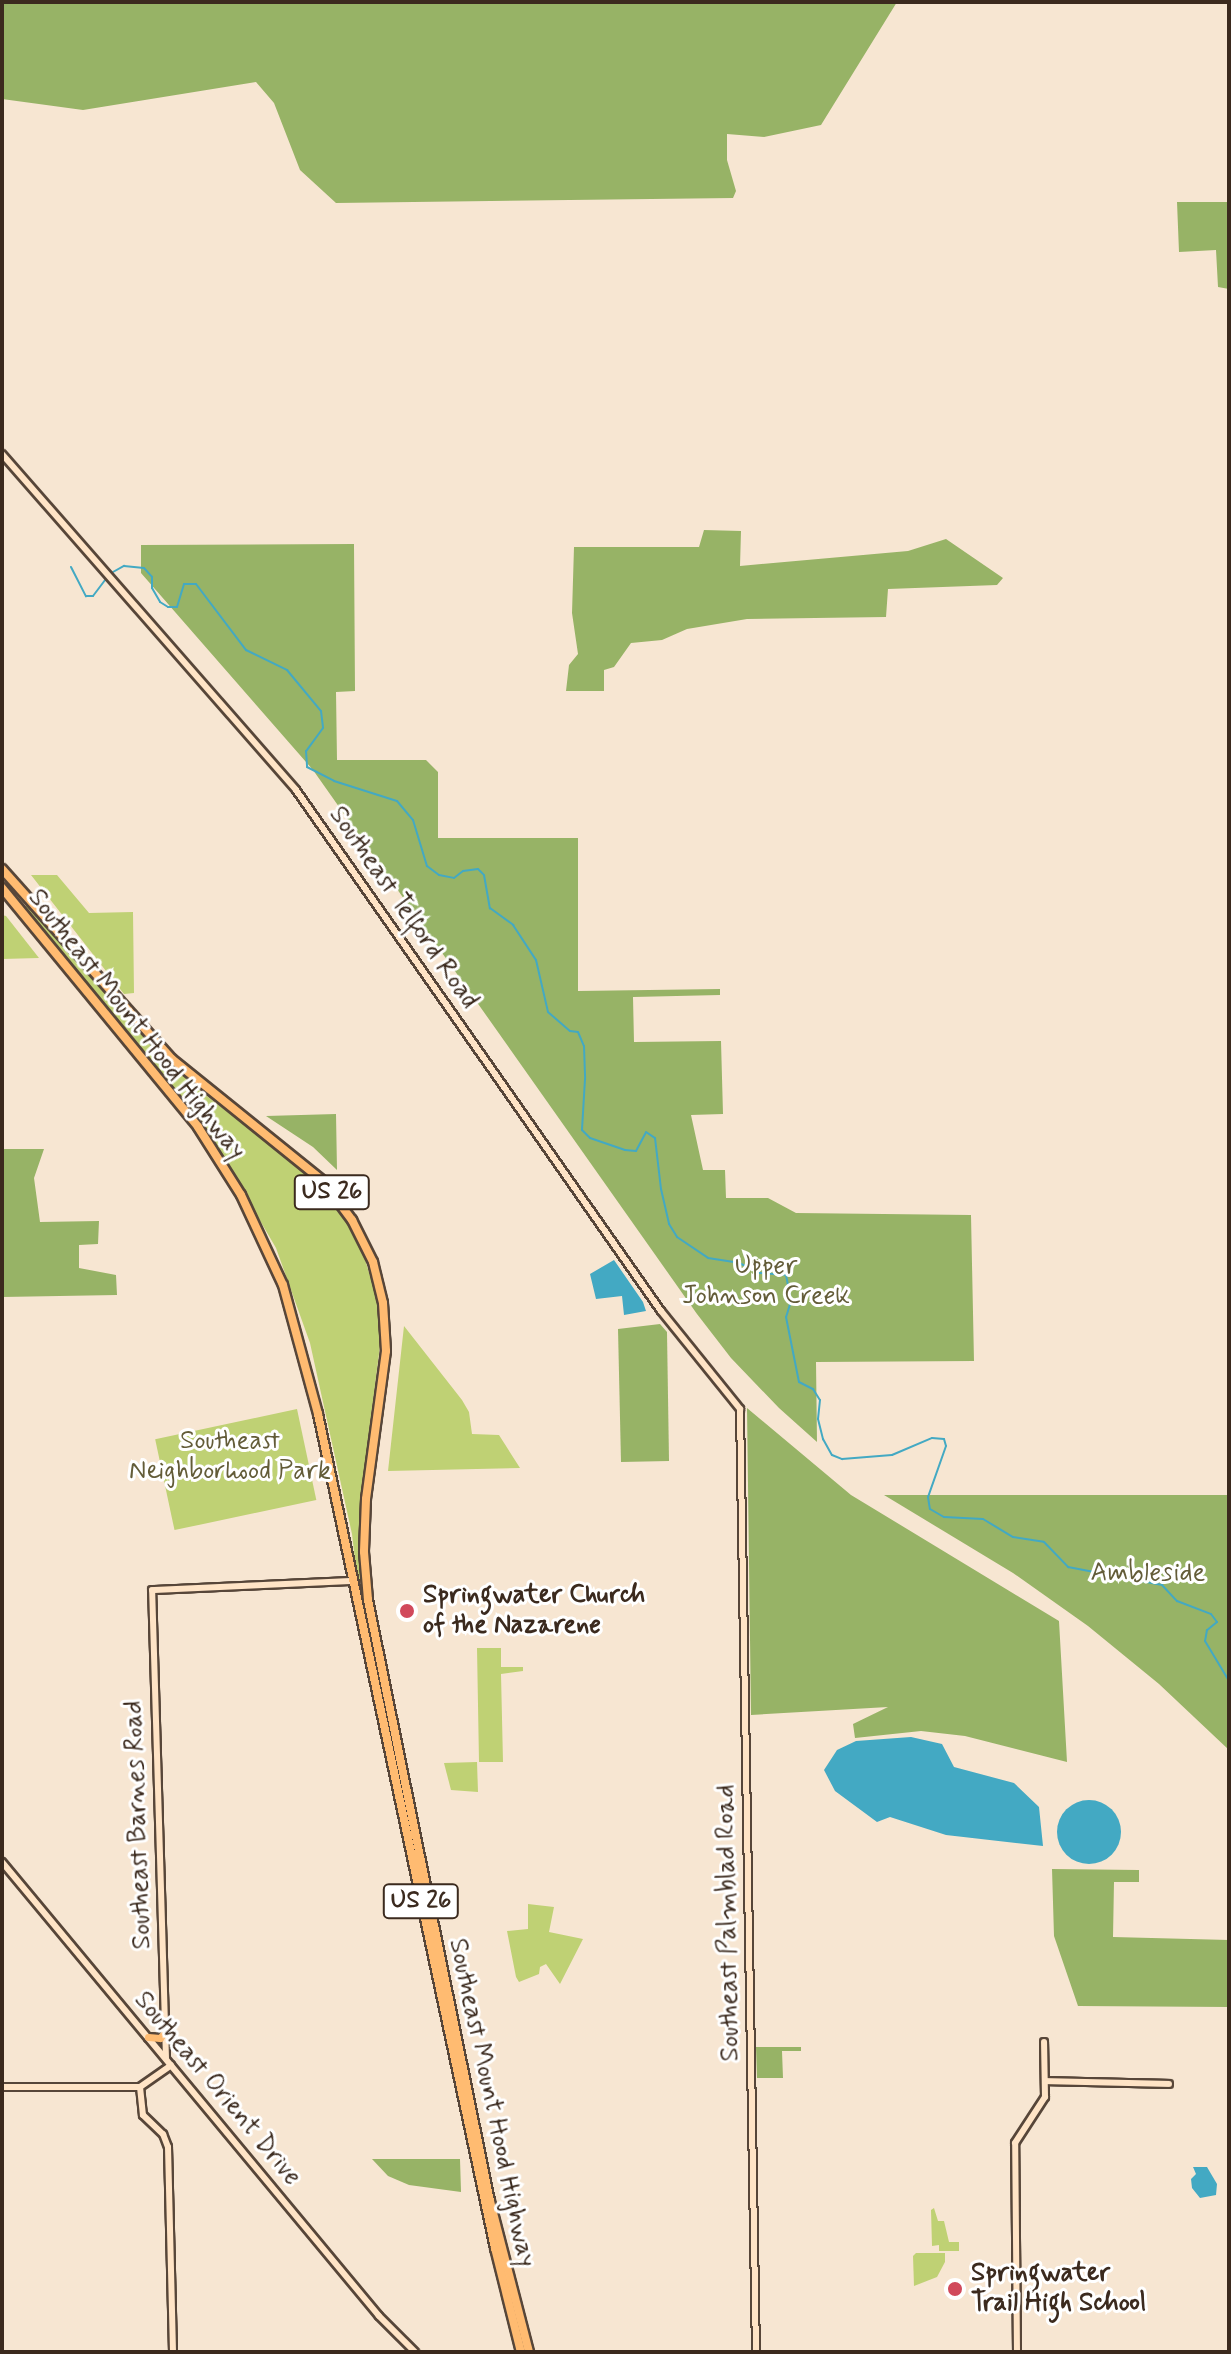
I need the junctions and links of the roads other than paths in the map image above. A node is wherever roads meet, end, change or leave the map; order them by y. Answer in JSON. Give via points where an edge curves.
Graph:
{"nodes":[{"id":1,"x":2,"y":454,"type":"edge"},
{"id":2,"x":2,"y":869,"type":"edge"},
{"id":3,"x":2,"y":875,"type":"edge"},
{"id":4,"x":2,"y":888,"type":"edge"},
{"id":5,"x":17,"y":888,"type":"junction"},
{"id":6,"x":740,"y":1409,"type":"joint"},
{"id":7,"x":353,"y":1581,"type":"junction"},
{"id":8,"x":375,"y":1641,"type":"junction"},
{"id":9,"x":2,"y":1862,"type":"edge"},
{"id":10,"x":166,"y":2030,"type":"junction"},
{"id":11,"x":148,"y":2037,"type":"junction"},
{"id":12,"x":1044,"y":2042,"type":"dead end"},
{"id":13,"x":166,"y":2058,"type":"junction"},
{"id":14,"x":171,"y":2065,"type":"junction"},
{"id":15,"x":1045,"y":2081,"type":"junction"},
{"id":16,"x":1169,"y":2084,"type":"dead end"},
{"id":17,"x":2,"y":2087,"type":"edge"},
{"id":18,"x":140,"y":2087,"type":"junction"},
{"id":19,"x":401,"y":2341,"type":"junction"},
{"id":20,"x":173,"y":2352,"type":"edge"},
{"id":21,"x":404,"y":2352,"type":"edge"},
{"id":22,"x":415,"y":2352,"type":"edge"},
{"id":23,"x":519,"y":2352,"type":"edge"},
{"id":24,"x":529,"y":2352,"type":"edge"},
{"id":25,"x":756,"y":2352,"type":"edge"},
{"id":26,"x":1017,"y":2352,"type":"edge"}],
"edges":[{"from":1,"to":6,"type":"street","name":"Southeast Telford Road","via":[[296,790],[661,1311]]},
{"from":2,"to":5,"type":"highway","name":"Southeast Mount Hood Highway","number":"US 26"},
{"from":3,"to":5,"type":"highway"},
{"from":4,"to":7,"type":"highway","name":"Southeast Mount Hood Highway","number":"US 26","via":[[198,1127],[255,1221],[300,1337]]},
{"from":5,"to":8,"type":"highway","name":"Southeast Mount Hood Highway","number":"US 26","via":[[172,1059],[323,1181],[364,1242],[380,1287],[386,1332],[365,1524]]},
{"from":6,"to":25,"type":"street","name":"Southeast Palmblad Road"},
{"from":7,"to":8,"type":"highway","via":[[359,1584]]},
{"from":7,"to":10,"type":"street","name":"Southeast Barnes Road","via":[[152,1590]]},
{"from":7,"to":23,"type":"highway","name":"Southeast Mount Hood Highway","number":"US 26"},
{"from":8,"to":24,"type":"highway","name":"Southeast Mount Hood Highway","number":"US 26","via":[[496,2227]]},
{"from":9,"to":11,"type":"street","name":"Southeast Orient Drive"},
{"from":10,"to":11,"type":"main road","via":[[160,2038]]},
{"from":10,"to":13,"type":"street","name":"Southeast Barnes Road"},
{"from":11,"to":13,"type":"street","name":"Southeast Orient Drive"},
{"from":12,"to":15,"type":"street"},
{"from":13,"to":14,"type":"street","name":"Southeast Orient Drive"},
{"from":14,"to":18,"type":"street"},
{"from":14,"to":19,"type":"street","name":"Southeast Orient Drive"},
{"from":15,"to":16,"type":"street"},
{"from":15,"to":26,"type":"street","via":[[1043,2103],[1015,2143]]},
{"from":17,"to":18,"type":"street"},
{"from":18,"to":20,"type":"street","via":[[143,2115],[163,2134],[168,2147]]},
{"from":19,"to":21,"type":"street","name":"Southeast Orient Drive"},
{"from":19,"to":22,"type":"street","name":"Southeast Orient Drive"}]}
